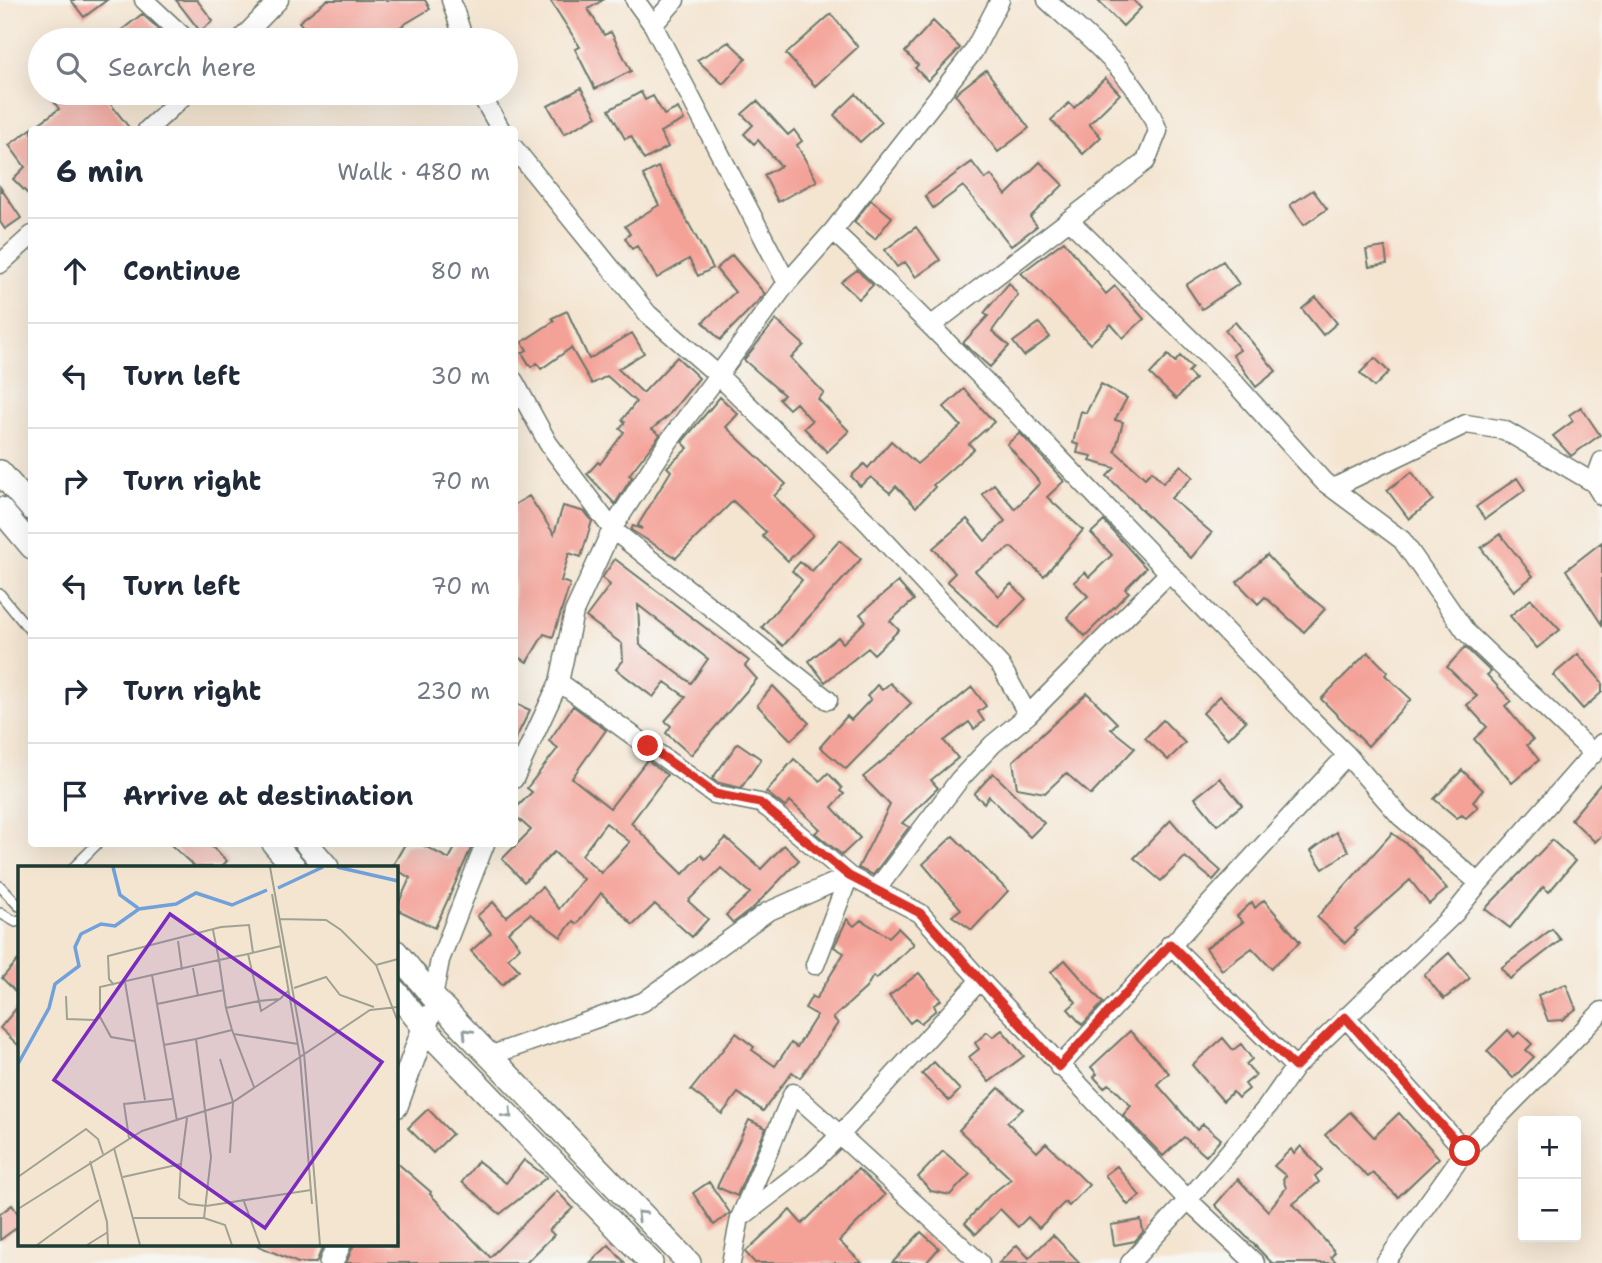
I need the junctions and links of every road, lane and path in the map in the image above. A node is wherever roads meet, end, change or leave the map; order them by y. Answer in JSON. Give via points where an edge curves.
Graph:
{"nodes":[{"id":1,"x":144,"y":0,"type":"edge"},
{"id":2,"x":279,"y":0,"type":"edge"},
{"id":3,"x":451,"y":0,"type":"edge"},
{"id":4,"x":635,"y":0,"type":"edge"},
{"id":5,"x":675,"y":0,"type":"edge"},
{"id":6,"x":1000,"y":0,"type":"edge"},
{"id":7,"x":1047,"y":0,"type":"edge"},
{"id":8,"x":653,"y":25,"type":"junction"},
{"id":9,"x":174,"y":28,"type":"edge"},
{"id":10,"x":252,"y":28,"type":"edge"},
{"id":11,"x":460,"y":28,"type":"edge"},
{"id":12,"x":174,"y":105,"type":"edge"},
{"id":13,"x":487,"y":105,"type":"edge"},
{"id":14,"x":151,"y":126,"type":"edge"},
{"id":15,"x":499,"y":126,"type":"edge"},
{"id":16,"x":518,"y":153,"type":"edge"},
{"id":17,"x":1070,"y":221,"type":"junction"},
{"id":18,"x":833,"y":231,"type":"junction"},
{"id":19,"x":28,"y":239,"type":"edge"},
{"id":20,"x":0,"y":264,"type":"edge"},
{"id":21,"x":787,"y":283,"type":"junction"},
{"id":22,"x":932,"y":325,"type":"junction"},
{"id":23,"x":718,"y":375,"type":"junction"},
{"id":24,"x":518,"y":388,"type":"edge"},
{"id":25,"x":1602,"y":461,"type":"edge"},
{"id":26,"x":0,"y":472,"type":"edge"},
{"id":27,"x":1333,"y":488,"type":"junction"},
{"id":28,"x":1598,"y":489,"type":"edge"},
{"id":29,"x":28,"y":504,"type":"edge"},
{"id":30,"x":0,"y":509,"type":"edge"},
{"id":31,"x":612,"y":529,"type":"junction"},
{"id":32,"x":28,"y":542,"type":"edge"},
{"id":33,"x":1169,"y":573,"type":"junction"},
{"id":34,"x":0,"y":594,"type":"edge"},
{"id":35,"x":28,"y":629,"type":"edge"},
{"id":36,"x":559,"y":682,"type":"junction"},
{"id":37,"x":828,"y":700,"type":"dead end"},
{"id":38,"x":1028,"y":715,"type":"junction"},
{"id":39,"x":1598,"y":749,"type":"edge"},
{"id":40,"x":1347,"y":755,"type":"junction"},
{"id":41,"x":518,"y":770,"type":"edge"},
{"id":42,"x":94,"y":847,"type":"edge"},
{"id":43,"x":277,"y":847,"type":"edge"},
{"id":44,"x":310,"y":847,"type":"edge"},
{"id":45,"x":484,"y":847,"type":"edge"},
{"id":46,"x":75,"y":866,"type":"edge"},
{"id":47,"x":293,"y":866,"type":"edge"},
{"id":48,"x":326,"y":866,"type":"edge"},
{"id":49,"x":849,"y":876,"type":"junction"},
{"id":50,"x":1479,"y":883,"type":"junction"},
{"id":51,"x":0,"y":886,"type":"edge"},
{"id":52,"x":876,"y":890,"type":"junction"},
{"id":53,"x":18,"y":905,"type":"edge"},
{"id":54,"x":0,"y":914,"type":"edge"},
{"id":55,"x":18,"y":921,"type":"edge"},
{"id":56,"x":1170,"y":944,"type":"junction"},
{"id":57,"x":397,"y":953,"type":"edge"},
{"id":58,"x":815,"y":965,"type":"dead end"},
{"id":59,"x":980,"y":980,"type":"junction"},
{"id":60,"x":397,"y":993,"type":"edge"},
{"id":61,"x":433,"y":998,"type":"junction"},
{"id":62,"x":1602,"y":1011,"type":"edge"},
{"id":63,"x":1345,"y":1017,"type":"junction"},
{"id":64,"x":425,"y":1029,"type":"junction"},
{"id":65,"x":489,"y":1056,"type":"junction"},
{"id":66,"x":1059,"y":1067,"type":"junction"},
{"id":67,"x":1295,"y":1067,"type":"junction"},
{"id":68,"x":397,"y":1103,"type":"edge"},
{"id":69,"x":840,"y":1135,"type":"junction"},
{"id":70,"x":1465,"y":1151,"type":"junction"},
{"id":71,"x":1188,"y":1200,"type":"junction"},
{"id":72,"x":740,"y":1218,"type":"junction"},
{"id":73,"x":338,"y":1246,"type":"edge"},
{"id":74,"x":331,"y":1263,"type":"edge"},
{"id":75,"x":651,"y":1263,"type":"edge"},
{"id":76,"x":689,"y":1263,"type":"edge"},
{"id":77,"x":731,"y":1263,"type":"edge"},
{"id":78,"x":980,"y":1263,"type":"edge"},
{"id":79,"x":1130,"y":1263,"type":"edge"},
{"id":80,"x":1255,"y":1263,"type":"edge"},
{"id":81,"x":1385,"y":1263,"type":"edge"}],
"edges":[{"from":1,"to":9,"type":"street"},
{"from":2,"to":10,"type":"street"},
{"from":3,"to":11,"type":"street"},
{"from":4,"to":8,"type":"street"},
{"from":5,"to":8,"type":"street"},
{"from":6,"to":18,"type":"street","via":[[973,52]]},
{"from":7,"to":17,"type":"street","via":[[1100,49],[1149,106],[1158,131],[1146,161]]},
{"from":8,"to":21,"type":"street"},
{"from":12,"to":14,"type":"street"},
{"from":13,"to":15,"type":"street"},
{"from":16,"to":23,"type":"street","via":[[648,314]]},
{"from":17,"to":22,"type":"street"},
{"from":17,"to":27,"type":"street","via":[[1232,380]]},
{"from":18,"to":21,"type":"street"},
{"from":18,"to":22,"type":"street"},
{"from":19,"to":20,"type":"street"},
{"from":21,"to":23,"type":"street"},
{"from":22,"to":33,"type":"street"},
{"from":23,"to":31,"type":"street"},
{"from":23,"to":38,"type":"street","via":[[869,524],[1001,666]]},
{"from":24,"to":31,"type":"street","via":[[548,443]]},
{"from":25,"to":28,"type":"street"},
{"from":26,"to":29,"type":"street"},
{"from":27,"to":28,"type":"street","via":[[1466,425],[1503,430]]},
{"from":27,"to":39,"type":"street","via":[[1402,540],[1466,632]]},
{"from":30,"to":32,"type":"street"},
{"from":31,"to":36,"type":"street","via":[[573,612]]},
{"from":31,"to":37,"type":"street"},
{"from":33,"to":38,"type":"street"},
{"from":33,"to":40,"type":"street"},
{"from":34,"to":35,"type":"lane"},
{"from":36,"to":41,"type":"street"},
{"from":36,"to":49,"type":"street","via":[[715,794],[769,809]]},
{"from":38,"to":52,"type":"street","via":[[959,780]]},
{"from":39,"to":50,"type":"street"},
{"from":40,"to":50,"type":"street","via":[[1401,817]]},
{"from":40,"to":56,"type":"street"},
{"from":42,"to":46,"type":"lane"},
{"from":43,"to":47,"type":"street"},
{"from":44,"to":48,"type":"street"},
{"from":45,"to":61,"type":"street","via":[[440,960]]},
{"from":49,"to":52,"type":"street"},
{"from":49,"to":58,"type":"street"},
{"from":49,"to":65,"type":"street","via":[[767,912],[643,1002]]},
{"from":50,"to":63,"type":"street","via":[[1455,913]]},
{"from":51,"to":53,"type":"lane"},
{"from":52,"to":59,"type":"street","via":[[920,913]]},
{"from":54,"to":55,"type":"lane"},
{"from":56,"to":66,"type":"street"},
{"from":56,"to":67,"type":"street"},
{"from":57,"to":61,"type":"street"},
{"from":59,"to":66,"type":"street"},
{"from":59,"to":69,"type":"street"},
{"from":60,"to":64,"type":"street"},
{"from":61,"to":64,"type":"street"},
{"from":65,"to":61,"type":"street","one_way":true},
{"from":62,"to":70,"type":"street"},
{"from":63,"to":67,"type":"street"},
{"from":63,"to":70,"type":"street"},
{"from":64,"to":68,"type":"street"},
{"from":64,"to":75,"type":"street","one_way":true},
{"from":76,"to":65,"type":"street","one_way":true},
{"from":66,"to":71,"type":"street"},
{"from":67,"to":71,"type":"street"},
{"from":69,"to":72,"type":"street","via":[[812,1163]]},
{"from":69,"to":72,"type":"street","via":[[793,1093]]},
{"from":69,"to":78,"type":"street"},
{"from":70,"to":81,"type":"street"},
{"from":71,"to":79,"type":"street"},
{"from":71,"to":80,"type":"street"},
{"from":72,"to":77,"type":"street"},
{"from":73,"to":74,"type":"street"}]}
